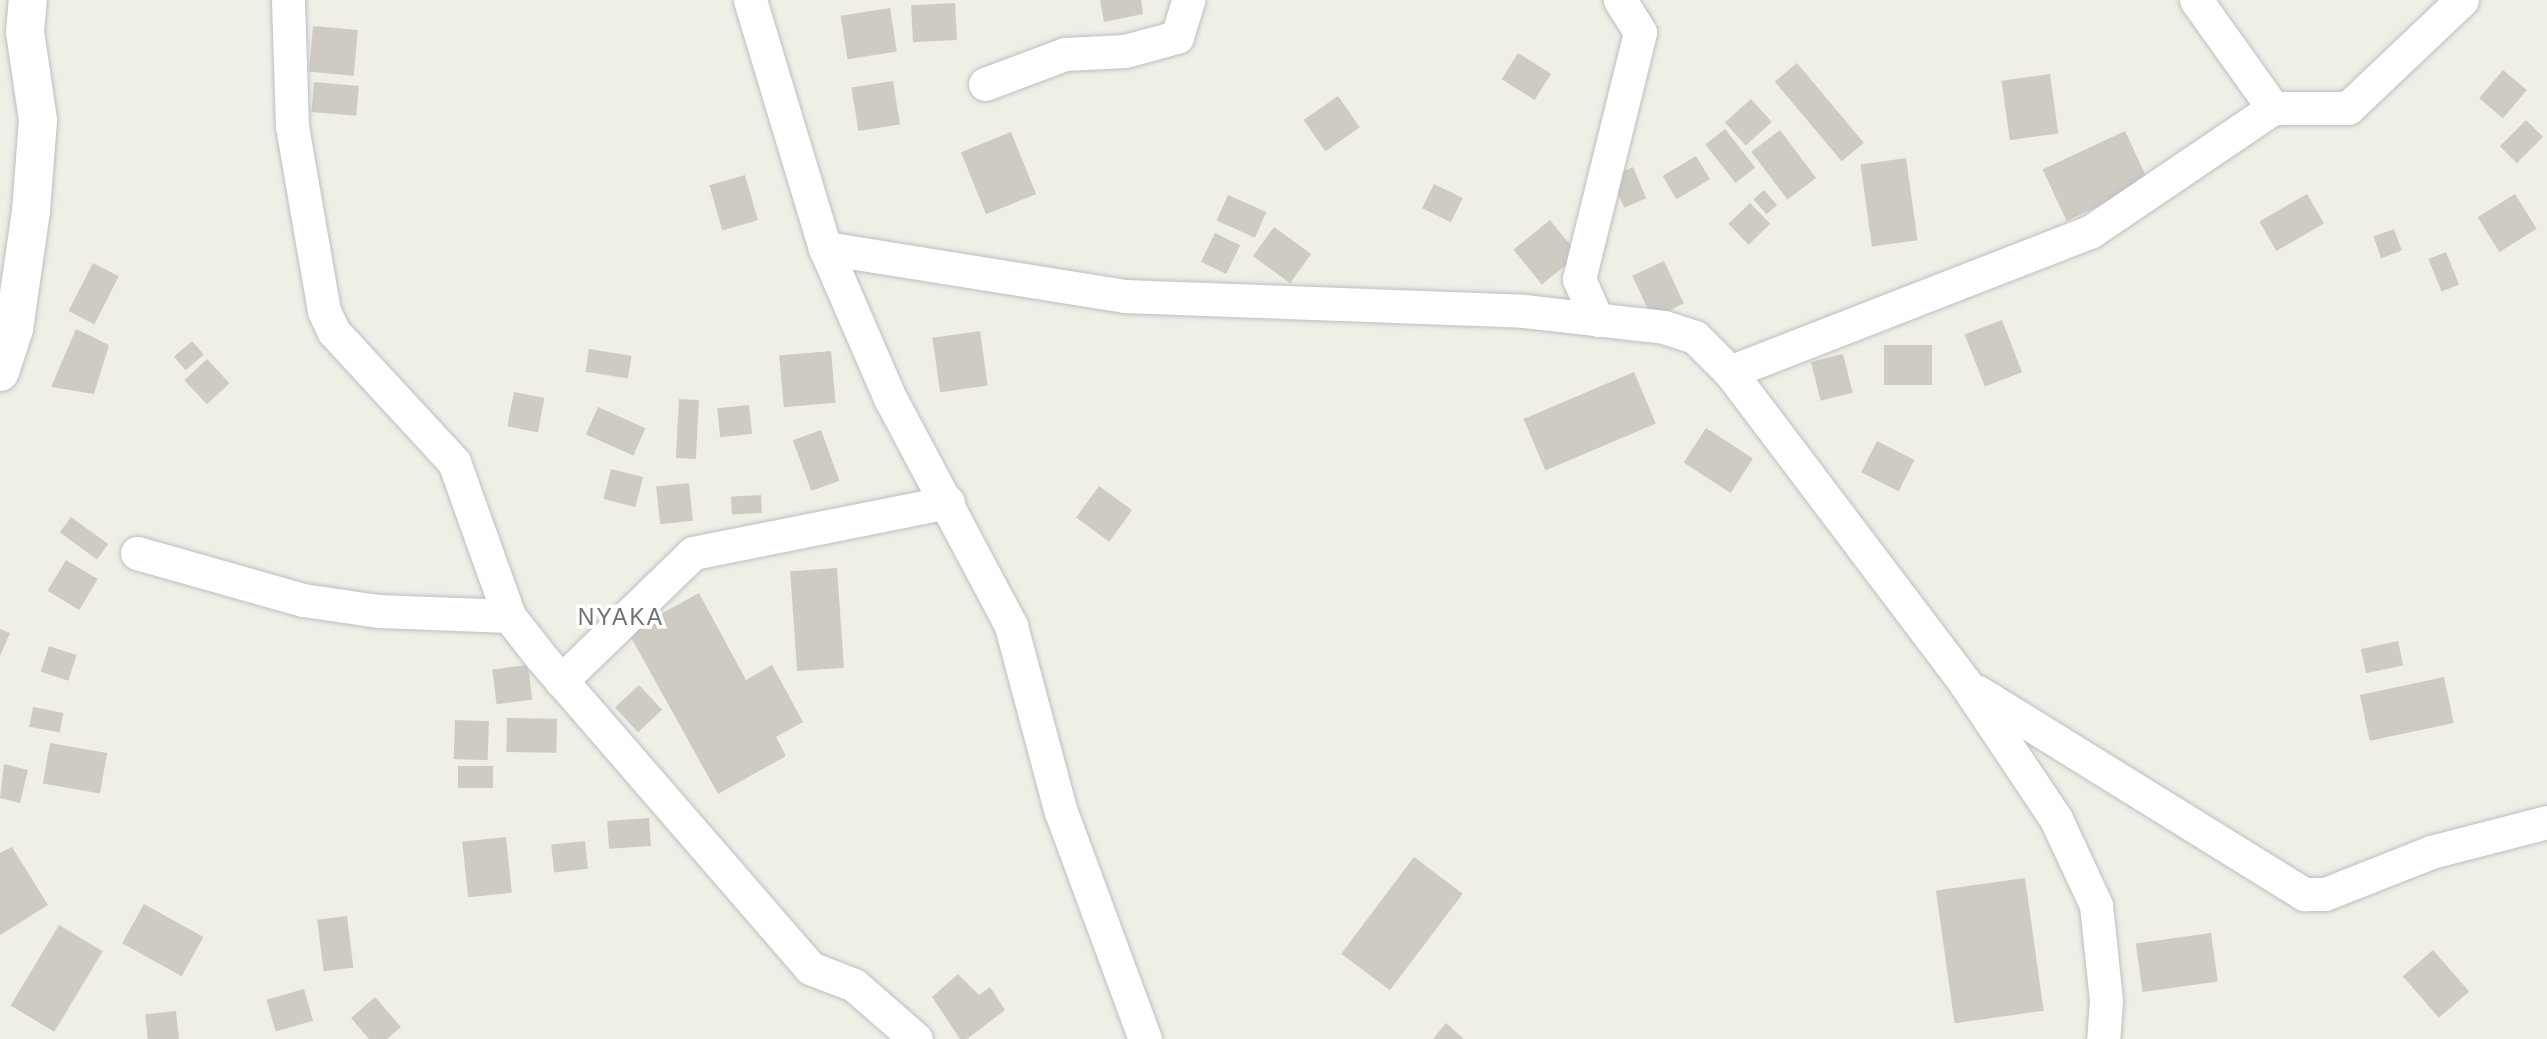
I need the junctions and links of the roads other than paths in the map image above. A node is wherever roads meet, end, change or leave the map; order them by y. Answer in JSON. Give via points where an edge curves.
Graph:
{"nodes":[{"id":1,"x":28,"y":0,"type":"edge"},
{"id":2,"x":288,"y":0,"type":"edge"},
{"id":3,"x":750,"y":0,"type":"edge"},
{"id":4,"x":1188,"y":0,"type":"edge"},
{"id":5,"x":1620,"y":0,"type":"edge"},
{"id":6,"x":2196,"y":0,"type":"edge"},
{"id":7,"x":2462,"y":0,"type":"edge"},
{"id":8,"x":985,"y":84,"type":"dead end"},
{"id":9,"x":2273,"y":108,"type":"junction"},
{"id":10,"x":825,"y":248,"type":"junction"},
{"id":11,"x":1597,"y":320,"type":"junction"},
{"id":12,"x":0,"y":372,"type":"edge"},
{"id":13,"x":1730,"y":372,"type":"junction"},
{"id":14,"x":948,"y":502,"type":"junction"},
{"id":15,"x":137,"y":553,"type":"dead end"},
{"id":16,"x":509,"y":615,"type":"junction"},
{"id":17,"x":561,"y":681,"type":"junction"},
{"id":18,"x":1965,"y":683,"type":"junction"},
{"id":19,"x":2547,"y":822,"type":"edge"},
{"id":20,"x":916,"y":1039,"type":"edge"},
{"id":21,"x":1145,"y":1039,"type":"edge"},
{"id":22,"x":2103,"y":1039,"type":"edge"}],
"edges":[{"from":1,"to":12,"type":"street","via":[[25,32],[38,120],[13,329]]},
{"from":2,"to":16,"type":"street","via":[[292,127],[324,311],[368,374],[465,481]]},
{"from":3,"to":10,"type":"street"},
{"from":4,"to":8,"type":"street","via":[[1177,37],[1125,51],[1065,54]]},
{"from":5,"to":11,"type":"street","via":[[1640,32],[1579,279]]},
{"from":6,"to":9,"type":"street"},
{"from":7,"to":9,"type":"street","via":[[2348,108]]},
{"from":9,"to":13,"type":"street","via":[[2090,232]]},
{"from":10,"to":11,"type":"street","via":[[1124,296],[1269,297]]},
{"from":10,"to":14,"type":"street","via":[[890,398]]},
{"from":11,"to":13,"type":"street","via":[[1695,337]]},
{"from":13,"to":18,"type":"street"},
{"from":14,"to":17,"type":"street","via":[[693,552]]},
{"from":14,"to":21,"type":"street","via":[[1011,626],[1061,812]]},
{"from":15,"to":16,"type":"street","via":[[303,600],[378,611]]},
{"from":16,"to":17,"type":"street"},
{"from":17,"to":20,"type":"street","via":[[810,968],[854,985]]},
{"from":18,"to":19,"type":"street","via":[[2304,894],[2325,894],[2431,852]]},
{"from":18,"to":22,"type":"street","via":[[2082,867],[2096,905]]}]}
